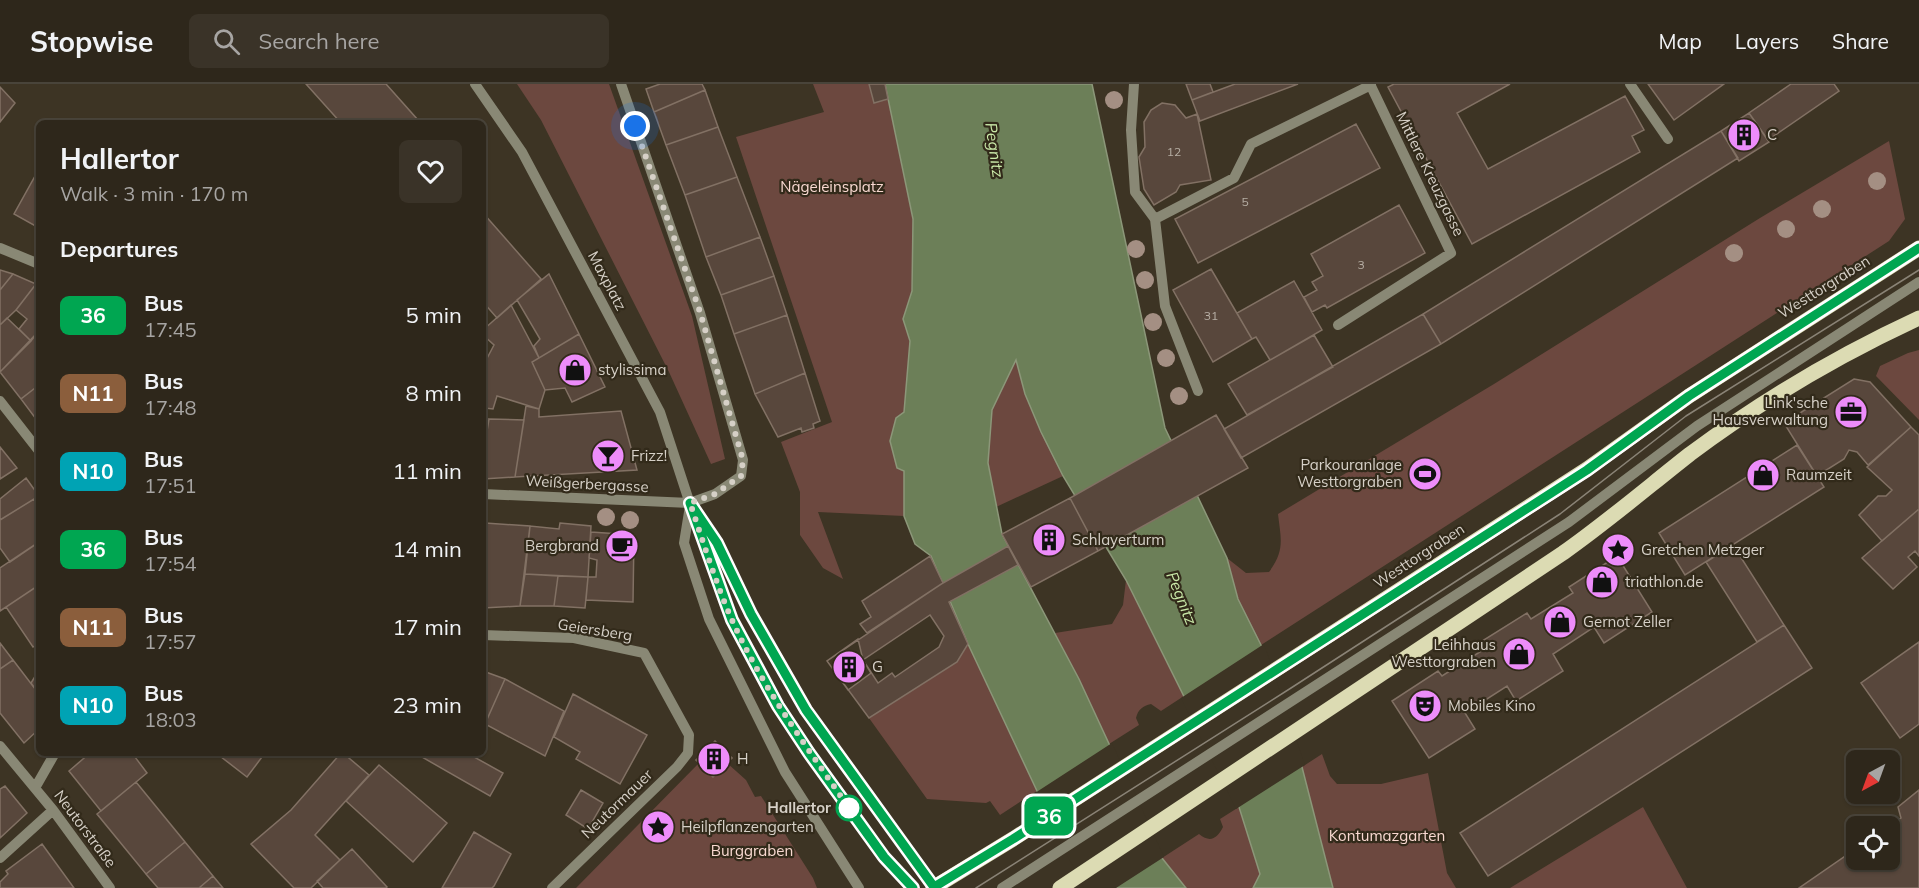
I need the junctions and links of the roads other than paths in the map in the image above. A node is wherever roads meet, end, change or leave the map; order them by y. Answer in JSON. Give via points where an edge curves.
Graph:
{"nodes":[{"id":1,"x":475,"y":84,"type":"edge"},
{"id":2,"x":621,"y":84,"type":"edge"},
{"id":3,"x":1134,"y":84,"type":"edge"},
{"id":4,"x":1630,"y":84,"type":"edge"},
{"id":5,"x":1370,"y":85,"type":"edge"},
{"id":6,"x":1668,"y":139,"type":"dead end"},
{"id":7,"x":1155,"y":219,"type":"junction"},
{"id":8,"x":0,"y":248,"type":"edge"},
{"id":9,"x":1919,"y":248,"type":"edge"},
{"id":10,"x":36,"y":263,"type":"edge"},
{"id":11,"x":1919,"y":282,"type":"edge"},
{"id":12,"x":1919,"y":318,"type":"edge"},
{"id":13,"x":1338,"y":325,"type":"dead end"},
{"id":14,"x":1198,"y":391,"type":"dead end"},
{"id":15,"x":0,"y":401,"type":"edge"},
{"id":16,"x":36,"y":447,"type":"edge"},
{"id":17,"x":486,"y":494,"type":"edge"},
{"id":18,"x":690,"y":503,"type":"junction"},
{"id":19,"x":486,"y":635,"type":"edge"},
{"id":20,"x":689,"y":735,"type":"joint"},
{"id":21,"x":0,"y":746,"type":"edge"},
{"id":22,"x":53,"y":756,"type":"edge"},
{"id":23,"x":35,"y":788,"type":"junction"},
{"id":24,"x":53,"y":810,"type":"junction"},
{"id":25,"x":0,"y":858,"type":"edge"},
{"id":26,"x":110,"y":888,"type":"edge"},
{"id":27,"x":552,"y":888,"type":"edge"},
{"id":28,"x":859,"y":888,"type":"edge"},
{"id":29,"x":913,"y":888,"type":"edge"},
{"id":30,"x":934,"y":888,"type":"edge"},
{"id":31,"x":1002,"y":888,"type":"edge"},
{"id":32,"x":1060,"y":888,"type":"edge"}],
"edges":[{"from":1,"to":18,"type":"street","name":"Maxplatz","via":[[522,152],[660,412]]},
{"from":2,"to":18,"type":"street","via":[[700,312],[743,460],[741,476],[715,494]]},
{"from":3,"to":7,"type":"street","via":[[1131,130],[1136,192]]},
{"from":4,"to":6,"type":"street"},
{"from":5,"to":7,"type":"street","via":[[1251,144],[1234,178]]},
{"from":5,"to":13,"type":"street","name":"Mittlere Kreuzgasse","via":[[1451,253]]},
{"from":7,"to":14,"type":"street","via":[[1165,306]]},
{"from":8,"to":10,"type":"street"},
{"from":9,"to":30,"type":"main road","name":"Westtorgraben","via":[[1698,389],[1587,470]]},
{"from":11,"to":31,"type":"street","via":[[1697,426],[1569,522]]},
{"from":12,"to":32,"type":"main road","via":[[1838,359],[1739,420],[1563,553]]},
{"from":15,"to":16,"type":"street"},
{"from":17,"to":18,"type":"street","name":"Weißgerbergasse"},
{"from":18,"to":28,"type":"street","name":"Maxplatz","via":[[684,543],[709,619],[785,772]]},
{"from":18,"to":29,"type":"street","name":"Maxplatz","via":[[732,620],[791,726],[884,857]]},
{"from":18,"to":30,"type":"street","name":"Maxplatz","via":[[717,543],[751,614],[806,710]]},
{"from":19,"to":20,"type":"street","name":"Geiersberg","via":[[574,638],[644,653]]},
{"from":20,"to":27,"type":"street","name":"Neutormauer","via":[[688,753],[677,768]]},
{"from":21,"to":23,"type":"street","name":"Neutorstraße"},
{"from":22,"to":23,"type":"street"},
{"from":23,"to":24,"type":"street","name":"Neutorstraße"},
{"from":24,"to":25,"type":"street"},
{"from":24,"to":26,"type":"street","name":"Neutorstraße"}]}
